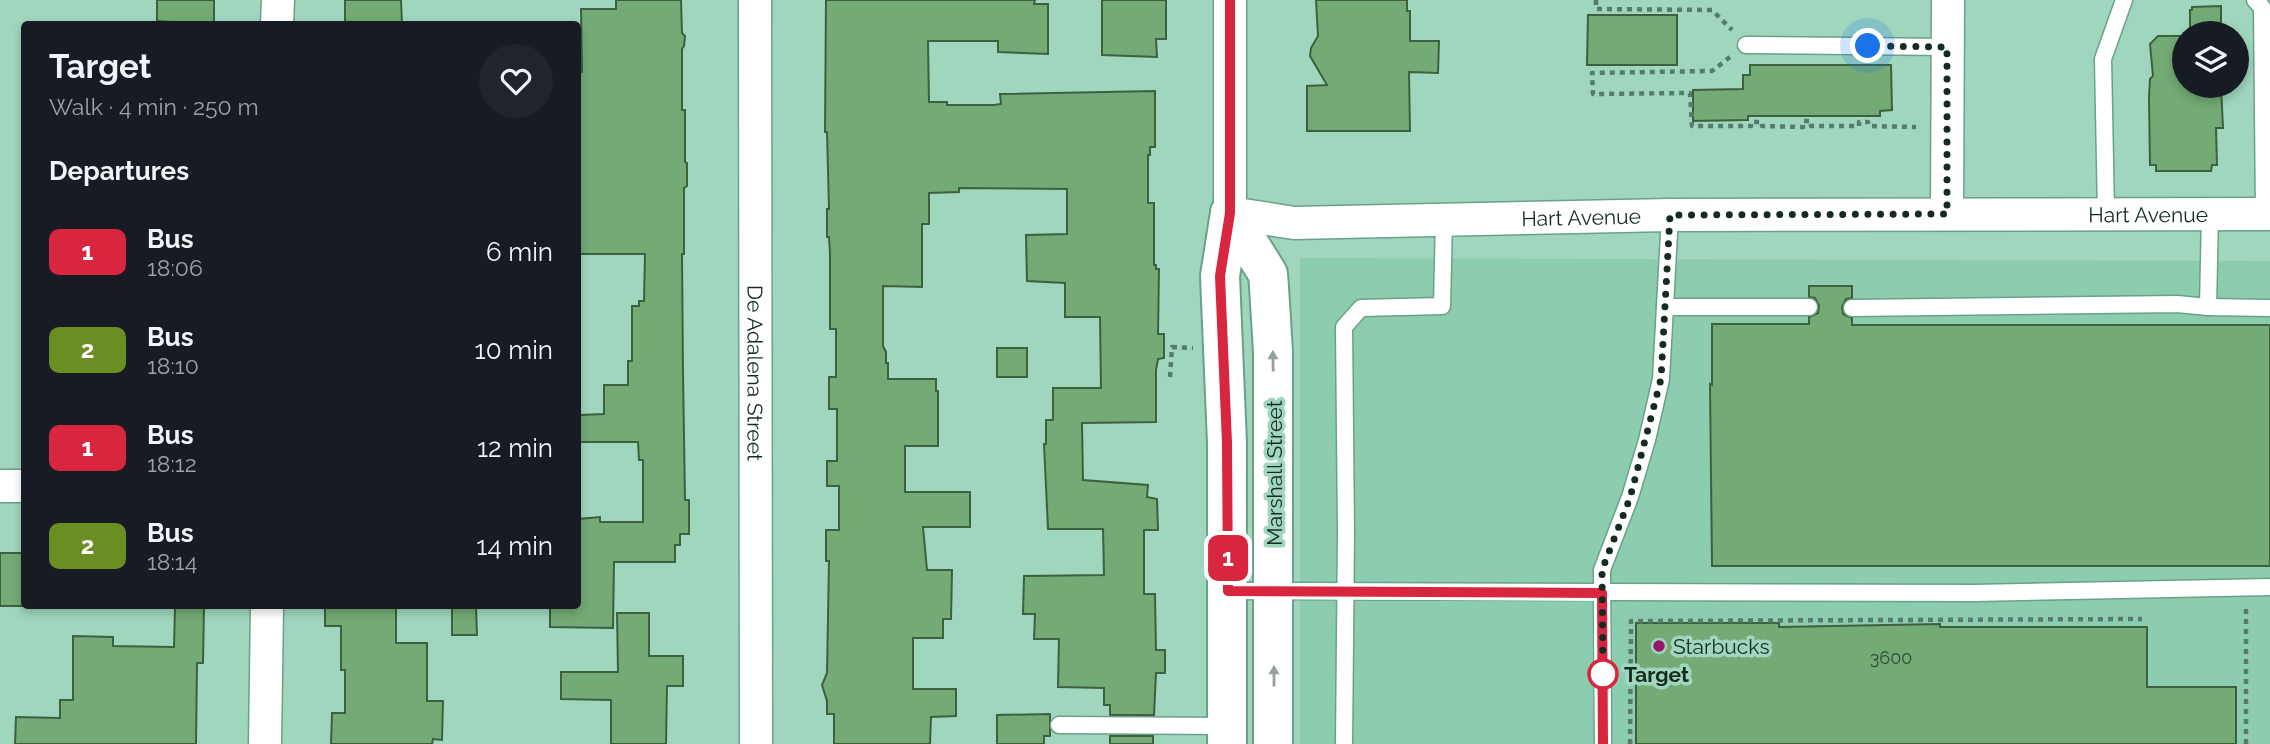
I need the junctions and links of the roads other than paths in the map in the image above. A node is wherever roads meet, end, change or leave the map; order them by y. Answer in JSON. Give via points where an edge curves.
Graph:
{"nodes":[{"id":1,"x":278,"y":0,"type":"edge"},
{"id":2,"x":755,"y":0,"type":"edge"},
{"id":3,"x":1230,"y":0,"type":"edge"},
{"id":4,"x":1948,"y":0,"type":"edge"},
{"id":5,"x":2124,"y":0,"type":"edge"},
{"id":6,"x":2255,"y":0,"type":"edge"},
{"id":7,"x":277,"y":21,"type":"edge"},
{"id":8,"x":1746,"y":45,"type":"road end"},
{"id":9,"x":1947,"y":47,"type":"junction"},
{"id":10,"x":1230,"y":213,"type":"junction"},
{"id":11,"x":1947,"y":214,"type":"junction"},
{"id":12,"x":2106,"y":214,"type":"junction"},
{"id":13,"x":2210,"y":214,"type":"junction"},
{"id":14,"x":2267,"y":214,"type":"edge"},
{"id":15,"x":1670,"y":215,"type":"junction"},
{"id":16,"x":1444,"y":220,"type":"junction"},
{"id":17,"x":1665,"y":307,"type":"junction"},
{"id":18,"x":1809,"y":307,"type":"dead end"},
{"id":19,"x":2208,"y":307,"type":"junction"},
{"id":20,"x":1852,"y":308,"type":"dead end"},
{"id":21,"x":2270,"y":308,"type":"edge"},
{"id":22,"x":0,"y":486,"type":"edge"},
{"id":23,"x":21,"y":486,"type":"edge"},
{"id":24,"x":2270,"y":587,"type":"edge"},
{"id":25,"x":1228,"y":591,"type":"junction"},
{"id":26,"x":1274,"y":591,"type":"junction"},
{"id":27,"x":1344,"y":592,"type":"junction"},
{"id":28,"x":1602,"y":593,"type":"junction"},
{"id":29,"x":267,"y":609,"type":"edge"},
{"id":30,"x":1059,"y":725,"type":"dead end"},
{"id":31,"x":1227,"y":735,"type":"edge"},
{"id":32,"x":265,"y":744,"type":"edge"},
{"id":33,"x":756,"y":744,"type":"edge"},
{"id":34,"x":1273,"y":744,"type":"edge"},
{"id":35,"x":1344,"y":744,"type":"edge"},
{"id":36,"x":1603,"y":744,"type":"edge"}],
"edges":[{"from":1,"to":7,"type":"street"},
{"from":2,"to":33,"type":"street","name":"De Adalena Street"},
{"from":3,"to":10,"type":"street"},
{"from":4,"to":9,"type":"street"},
{"from":5,"to":12,"type":"lane","via":[[2103,59]]},
{"from":6,"to":14,"type":"lane","via":[[2262,7]]},
{"from":8,"to":9,"type":"lane"},
{"from":9,"to":11,"type":"street"},
{"from":10,"to":16,"type":"street","name":"Hart Avenue","via":[[1286,222]]},
{"from":10,"to":25,"type":"street","via":[[1220,276]]},
{"from":26,"to":10,"type":"street","name":"Marshall Street","one_way":true,"via":[[1273,352],[1268,274]]},
{"from":11,"to":12,"type":"street","name":"Hart Avenue"},
{"from":11,"to":15,"type":"street","name":"Hart Avenue"},
{"from":12,"to":13,"type":"street","name":"Hart Avenue"},
{"from":13,"to":14,"type":"street","name":"Hart Avenue"},
{"from":13,"to":19,"type":"lane"},
{"from":15,"to":16,"type":"street","name":"Hart Avenue"},
{"from":15,"to":17,"type":"lane"},
{"from":16,"to":27,"type":"lane","via":[[1442,306],[1361,308],[1344,327]]},
{"from":17,"to":18,"type":"lane"},
{"from":17,"to":28,"type":"lane","via":[[1661,379],[1630,498],[1602,570]]},
{"from":19,"to":20,"type":"lane"},
{"from":19,"to":21,"type":"lane"},
{"from":22,"to":23,"type":"street"},
{"from":24,"to":28,"type":"lane"},
{"from":25,"to":26,"type":"lane"},
{"from":25,"to":31,"type":"street"},
{"from":26,"to":27,"type":"lane"},
{"from":34,"to":26,"type":"street","name":"Marshall Street","one_way":true},
{"from":27,"to":28,"type":"lane"},
{"from":27,"to":35,"type":"lane"},
{"from":28,"to":36,"type":"lane"},
{"from":29,"to":32,"type":"street"},
{"from":30,"to":31,"type":"lane"}]}
